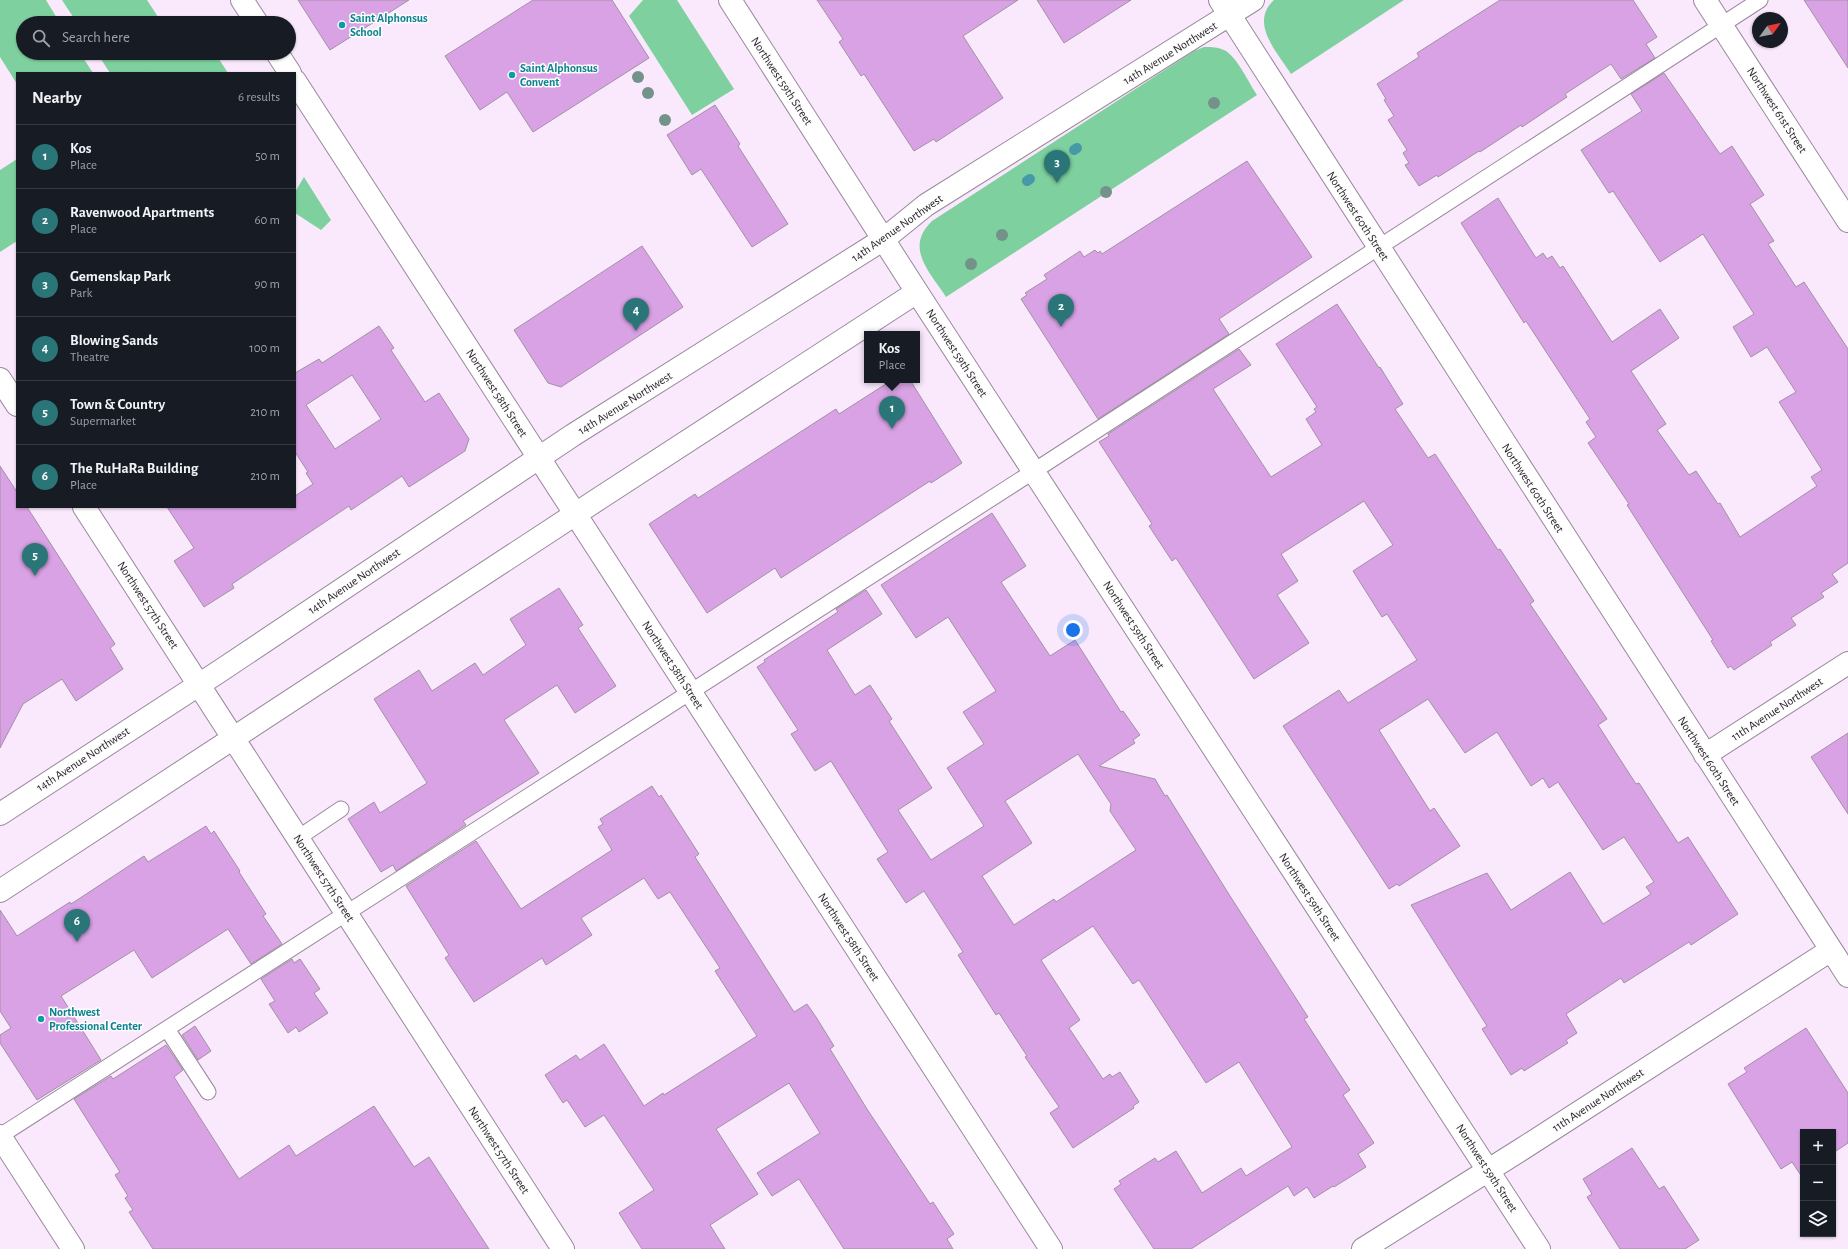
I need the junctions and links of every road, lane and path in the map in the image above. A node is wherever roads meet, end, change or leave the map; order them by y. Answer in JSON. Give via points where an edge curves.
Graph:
{"nodes":[{"id":1,"x":242,"y":0,"type":"edge"},
{"id":2,"x":730,"y":0,"type":"edge"},
{"id":3,"x":1253,"y":0,"type":"edge"},
{"id":4,"x":1705,"y":0,"type":"edge"},
{"id":5,"x":1760,"y":0,"type":"edge"},
{"id":6,"x":1225,"y":8,"type":"edge"},
{"id":7,"x":252,"y":16,"type":"edge"},
{"id":8,"x":1722,"y":25,"type":"junction"},
{"id":9,"x":282,"y":60,"type":"edge"},
{"id":10,"x":289,"y":72,"type":"edge"},
{"id":11,"x":296,"y":83,"type":"edge"},
{"id":12,"x":1848,"y":221,"type":"edge"},
{"id":13,"x":884,"y":239,"type":"junction"},
{"id":14,"x":1379,"y":248,"type":"junction"},
{"id":15,"x":917,"y":292,"type":"junction"},
{"id":16,"x":0,"y":379,"type":"edge"},
{"id":17,"x":16,"y":403,"type":"edge"},
{"id":18,"x":539,"y":458,"type":"junction"},
{"id":19,"x":1034,"y":471,"type":"junction"},
{"id":20,"x":85,"y":508,"type":"edge"},
{"id":21,"x":575,"y":514,"type":"junction"},
{"id":22,"x":1848,"y":663,"type":"edge"},
{"id":23,"x":199,"y":684,"type":"junction"},
{"id":24,"x":691,"y":693,"type":"junction"},
{"id":25,"x":233,"y":738,"type":"junction"},
{"id":26,"x":1705,"y":755,"type":"junction"},
{"id":27,"x":341,"y":809,"type":"dead end"},
{"id":28,"x":0,"y":814,"type":"edge"},
{"id":29,"x":298,"y":838,"type":"junction"},
{"id":30,"x":0,"y":891,"type":"edge"},
{"id":31,"x":346,"y":913,"type":"junction"},
{"id":32,"x":1831,"y":950,"type":"junction"},
{"id":33,"x":1848,"y":976,"type":"edge"},
{"id":34,"x":166,"y":1029,"type":"junction"},
{"id":35,"x":208,"y":1092,"type":"dead end"},
{"id":36,"x":0,"y":1136,"type":"edge"},
{"id":37,"x":1488,"y":1170,"type":"junction"},
{"id":38,"x":73,"y":1249,"type":"edge"},
{"id":39,"x":563,"y":1249,"type":"edge"},
{"id":40,"x":1051,"y":1249,"type":"edge"},
{"id":41,"x":1363,"y":1249,"type":"edge"},
{"id":42,"x":1539,"y":1249,"type":"edge"}],
"edges":[{"from":1,"to":7,"type":"street"},
{"from":2,"to":13,"type":"street","name":"Northwest 59th Street"},
{"from":3,"to":6,"type":"street","name":"14th Avenue Northwest"},
{"from":4,"to":8,"type":"street","name":"Northwest 61st Street"},
{"from":5,"to":8,"type":"lane"},
{"from":6,"to":13,"type":"street","name":"14th Avenue Northwest","via":[[926,206]]},
{"from":6,"to":14,"type":"street","name":"Northwest 60th Street"},
{"from":8,"to":12,"type":"street","name":"Northwest 61st Street"},
{"from":8,"to":14,"type":"lane"},
{"from":9,"to":10,"type":"street"},
{"from":11,"to":18,"type":"street","name":"Northwest 58th Street"},
{"from":13,"to":15,"type":"street","name":"Northwest 59th Street"},
{"from":13,"to":18,"type":"street","name":"14th Avenue Northwest"},
{"from":14,"to":19,"type":"lane"},
{"from":14,"to":26,"type":"street","name":"Northwest 60th Street"},
{"from":15,"to":19,"type":"street","name":"Northwest 59th Street"},
{"from":15,"to":21,"type":"street"},
{"from":16,"to":17,"type":"street"},
{"from":18,"to":21,"type":"street","name":"Northwest 58th Street"},
{"from":18,"to":23,"type":"street","name":"14th Avenue Northwest"},
{"from":19,"to":24,"type":"lane"},
{"from":19,"to":37,"type":"street","name":"Northwest 59th Street"},
{"from":20,"to":23,"type":"street","name":"Northwest 57th Street"},
{"from":21,"to":24,"type":"street","name":"Northwest 58th Street"},
{"from":21,"to":25,"type":"street"},
{"from":22,"to":26,"type":"street","name":"11th Avenue Northwest"},
{"from":23,"to":25,"type":"street","name":"Northwest 57th Street"},
{"from":23,"to":28,"type":"street","name":"14th Avenue Northwest"},
{"from":24,"to":31,"type":"lane"},
{"from":24,"to":40,"type":"street","name":"Northwest 58th Street"},
{"from":25,"to":29,"type":"street","name":"Northwest 57th Street"},
{"from":25,"to":30,"type":"street"},
{"from":26,"to":32,"type":"street","name":"Northwest 60th Street"},
{"from":27,"to":29,"type":"lane"},
{"from":29,"to":31,"type":"street","name":"Northwest 57th Street"},
{"from":31,"to":34,"type":"lane"},
{"from":31,"to":39,"type":"street","name":"Northwest 57th Street"},
{"from":32,"to":33,"type":"street","name":"Northwest 60th Street"},
{"from":32,"to":37,"type":"street","name":"11th Avenue Northwest"},
{"from":34,"to":35,"type":"lane"},
{"from":34,"to":36,"type":"lane"},
{"from":36,"to":38,"type":"street"},
{"from":37,"to":41,"type":"street","name":"11th Avenue Northwest"},
{"from":37,"to":42,"type":"street","name":"Northwest 59th Street"}]}
